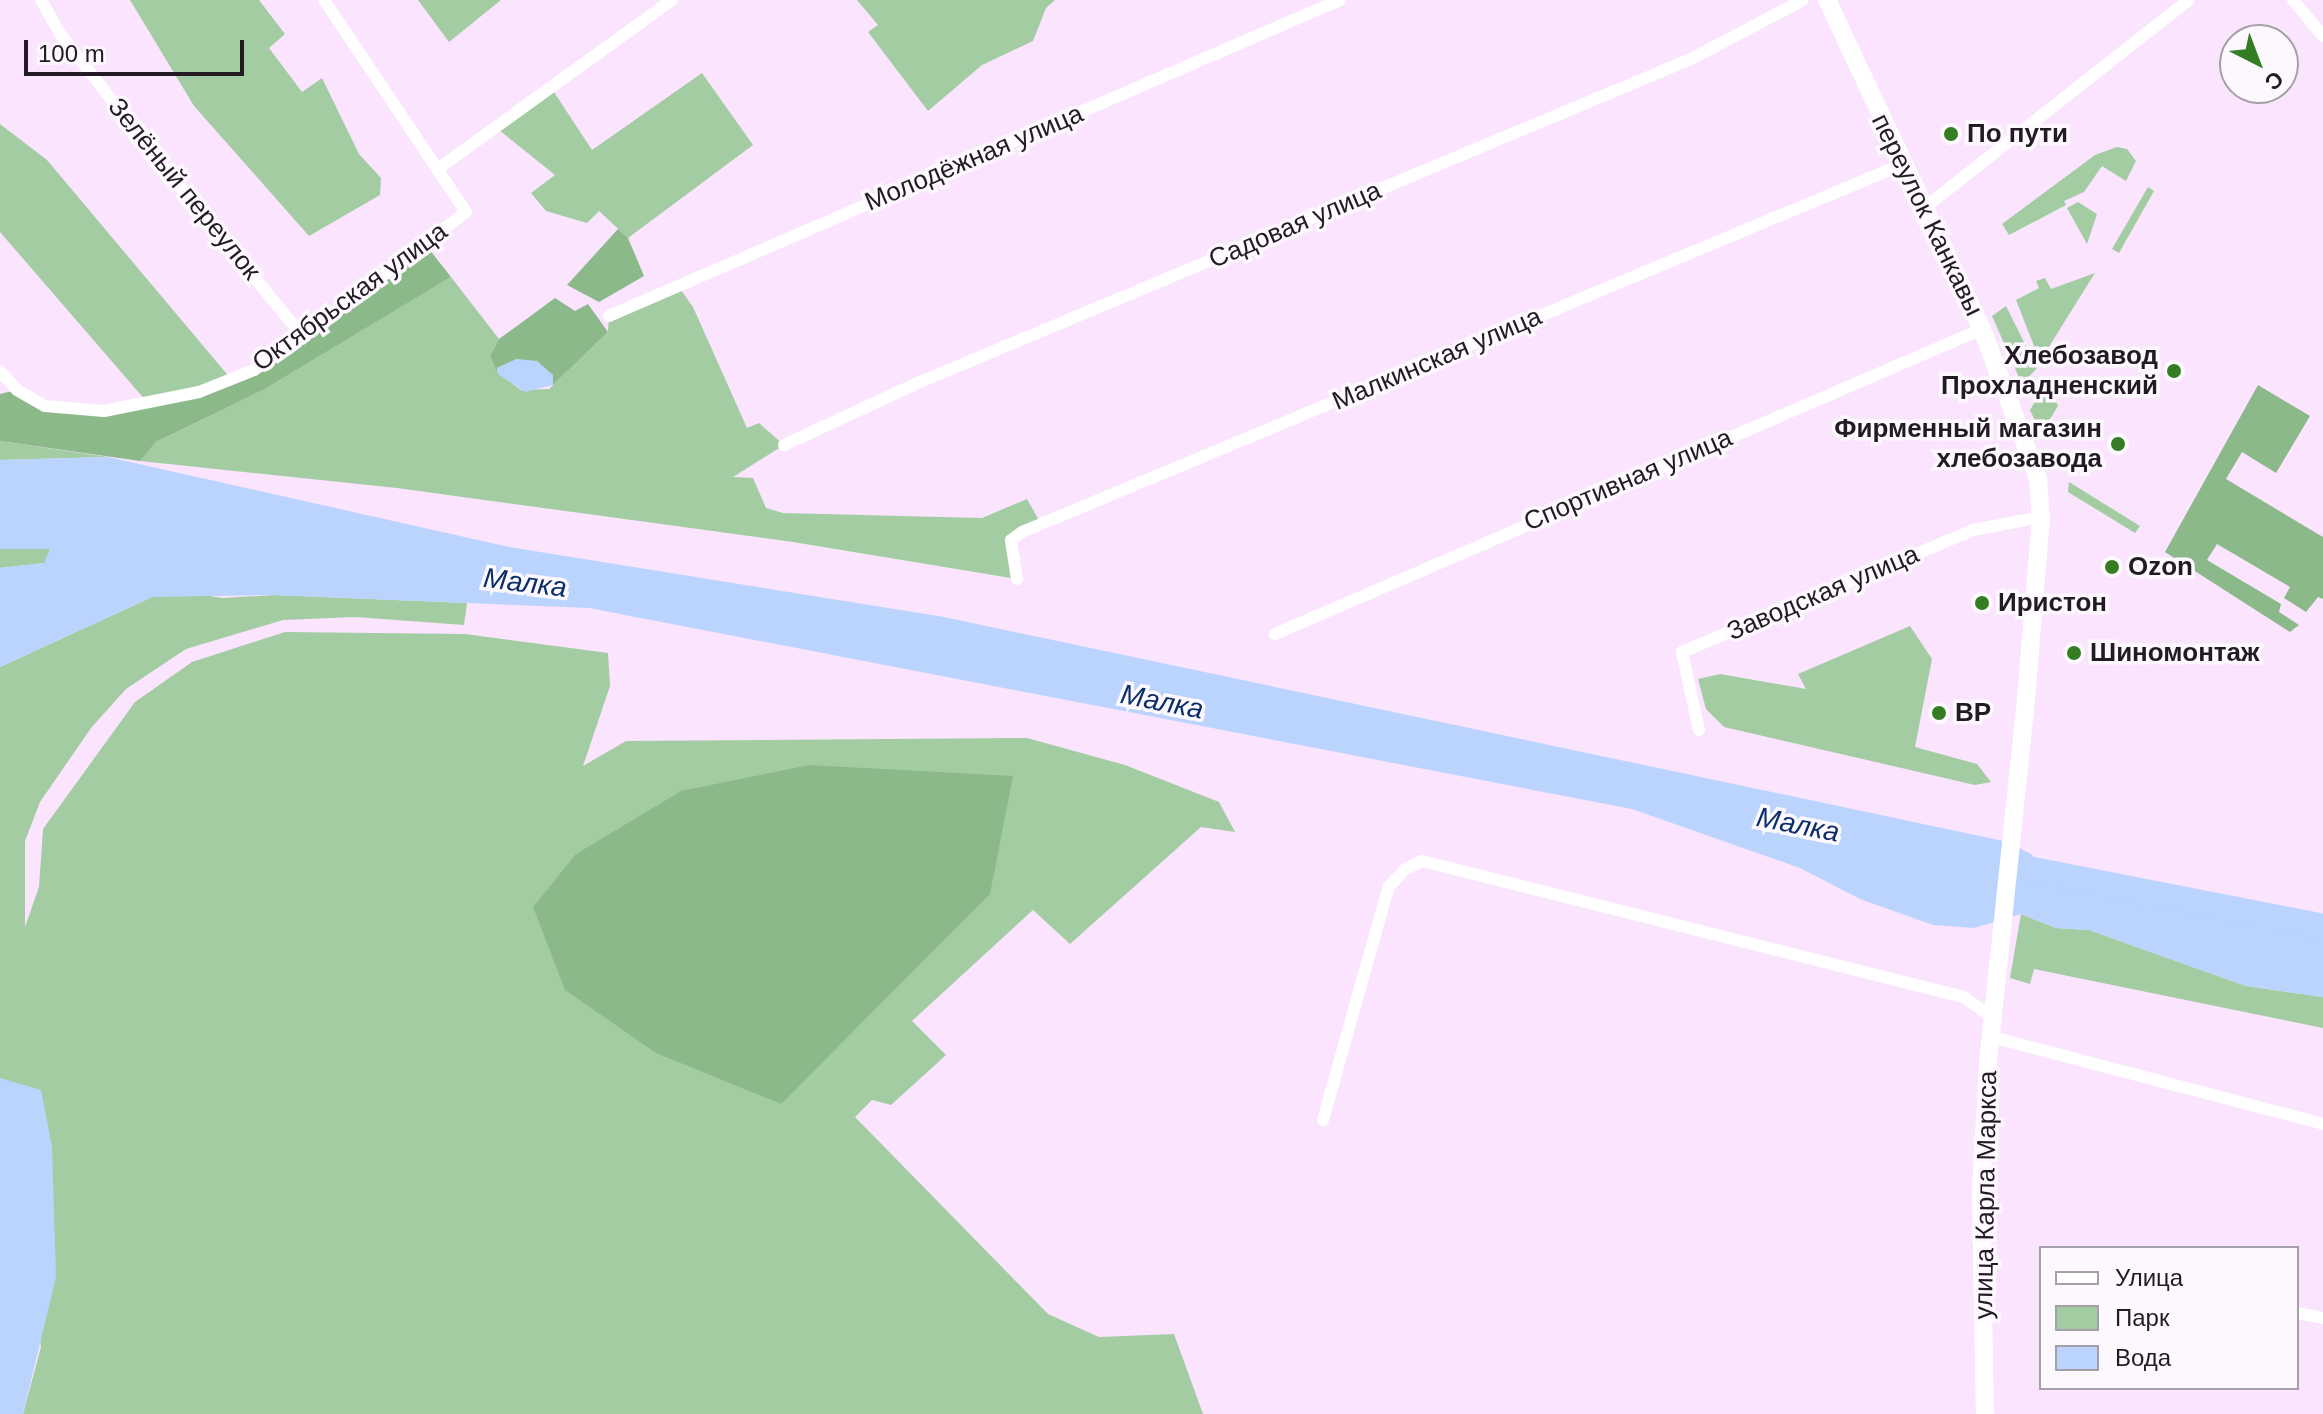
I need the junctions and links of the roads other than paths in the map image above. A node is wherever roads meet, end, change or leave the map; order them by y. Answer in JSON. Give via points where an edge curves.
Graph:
{"nodes":[{"id":1,"x":41,"y":0,"type":"edge"},
{"id":2,"x":324,"y":0,"type":"edge"},
{"id":3,"x":672,"y":0,"type":"edge"},
{"id":4,"x":1340,"y":0,"type":"edge"},
{"id":5,"x":1803,"y":0,"type":"edge"},
{"id":6,"x":1827,"y":0,"type":"edge"},
{"id":7,"x":2189,"y":0,"type":"edge"},
{"id":8,"x":2293,"y":0,"type":"edge"},
{"id":9,"x":2323,"y":36,"type":"edge"},
{"id":10,"x":1901,"y":165,"type":"junction"},
{"id":11,"x":439,"y":168,"type":"junction"},
{"id":12,"x":1923,"y":209,"type":"junction"},
{"id":13,"x":609,"y":316,"type":"dead end"},
{"id":14,"x":1982,"y":329,"type":"junction"},
{"id":15,"x":303,"y":337,"type":"junction"},
{"id":16,"x":0,"y":371,"type":"edge"},
{"id":17,"x":784,"y":445,"type":"dead end"},
{"id":18,"x":2041,"y":517,"type":"junction"},
{"id":19,"x":1017,"y":579,"type":"dead end"},
{"id":20,"x":1275,"y":634,"type":"dead end"},
{"id":21,"x":1699,"y":730,"type":"dead end"},
{"id":22,"x":1999,"y":976,"type":"joint"},
{"id":23,"x":1993,"y":1028,"type":"junction"},
{"id":24,"x":1323,"y":1120,"type":"dead end"},
{"id":25,"x":2323,"y":1124,"type":"edge"},
{"id":26,"x":2299,"y":1313,"type":"edge"},
{"id":27,"x":2323,"y":1318,"type":"edge"},
{"id":28,"x":1985,"y":1414,"type":"edge"}],
"edges":[{"from":1,"to":15,"type":"street","name":"Зелёный переулок","via":[[61,35]]},
{"from":2,"to":11,"type":"street"},
{"from":3,"to":11,"type":"street"},
{"from":4,"to":13,"type":"street","name":"Молодёжная улица"},
{"from":5,"to":17,"type":"street","name":"Садовая улица","via":[[1680,64],[913,385]]},
{"from":6,"to":10,"type":"street","name":"переулок Канкавы"},
{"from":7,"to":12,"type":"street"},
{"from":8,"to":9,"type":"street"},
{"from":10,"to":12,"type":"street","name":"переулок Канкавы"},
{"from":10,"to":19,"type":"street","name":"Малкинская улица","via":[[1022,532],[1011,540]]},
{"from":11,"to":15,"type":"street","name":"Октябрьская улица","via":[[466,212]]},
{"from":12,"to":14,"type":"street","name":"переулок Канкавы"},
{"from":14,"to":18,"type":"street","name":"переулок Канкавы","via":[[2038,478]]},
{"from":14,"to":20,"type":"street","name":"Спортивная улица"},
{"from":15,"to":16,"type":"street","name":"Октябрьская улица","via":[[254,370],[199,392],[104,411],[45,406],[17,390]]},
{"from":18,"to":21,"type":"street","name":"Заводская улица","via":[[1973,530],[1682,652]]},
{"from":18,"to":22,"type":"street","name":"переулок Канкавы"},
{"from":22,"to":23,"type":"street","name":"улица Карла Маркса"},
{"from":23,"to":24,"type":"street","via":[[1964,997],[1606,903],[1422,861],[1404,870],[1388,888]]},
{"from":23,"to":25,"type":"street"},
{"from":23,"to":28,"type":"street","name":"улица Карла Маркса","via":[[1981,1191]]},
{"from":26,"to":27,"type":"street"}]}
